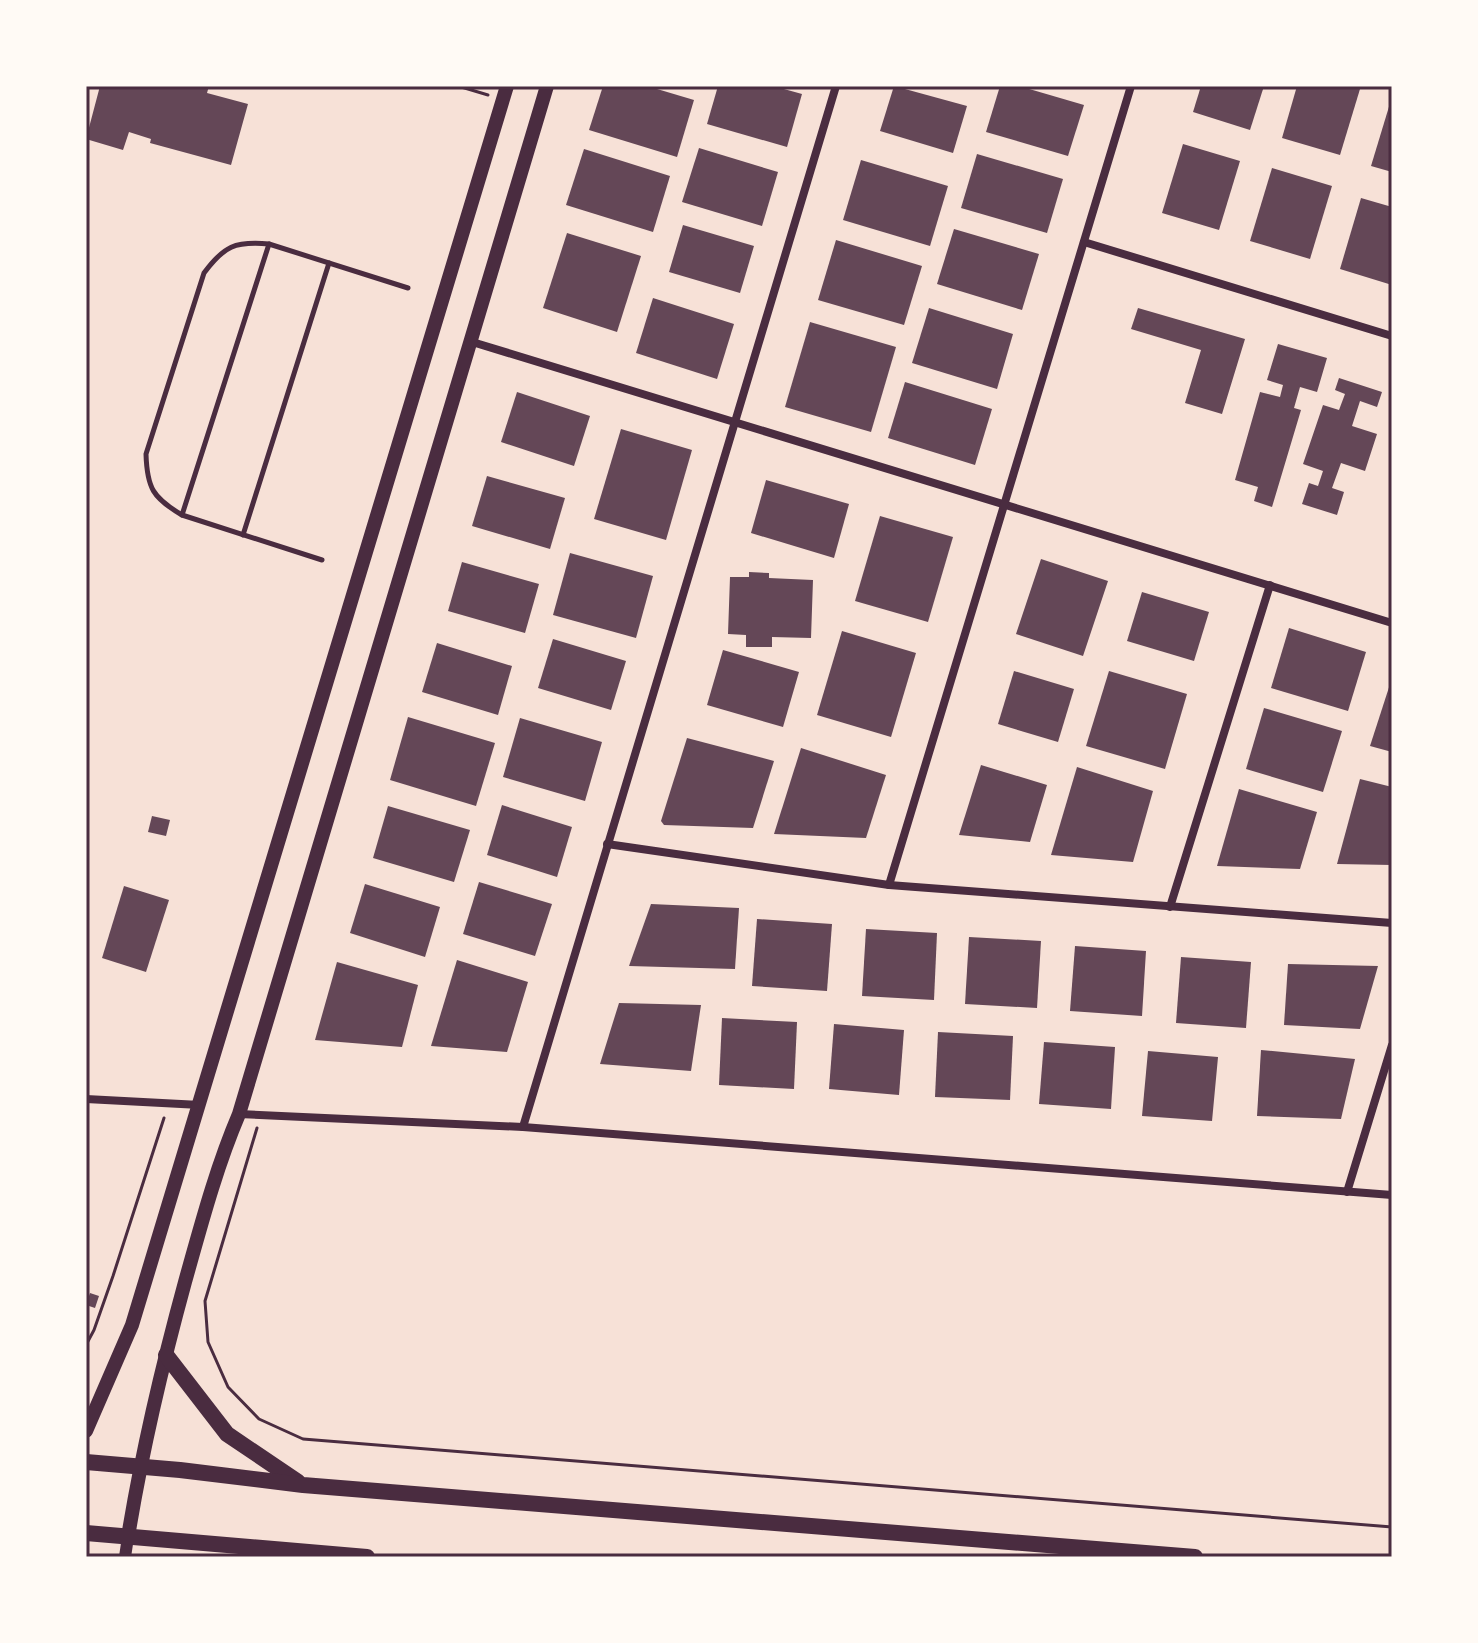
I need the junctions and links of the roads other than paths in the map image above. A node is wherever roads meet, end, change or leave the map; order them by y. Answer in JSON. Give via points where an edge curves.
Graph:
{"nodes":[{"id":1,"x":547,"y":86,"type":"edge"},
{"id":2,"x":836,"y":86,"type":"edge"},
{"id":3,"x":1131,"y":86,"type":"edge"},
{"id":4,"x":505,"y":93,"type":"edge"},
{"id":5,"x":1084,"y":242,"type":"junction"},
{"id":6,"x":269,"y":244,"type":"junction"},
{"id":7,"x":329,"y":263,"type":"junction"},
{"id":8,"x":408,"y":288,"type":"dead end"},
{"id":9,"x":1392,"y":336,"type":"edge"},
{"id":10,"x":469,"y":341,"type":"junction"},
{"id":11,"x":735,"y":422,"type":"junction"},
{"id":12,"x":1004,"y":505,"type":"junction"},
{"id":13,"x":182,"y":515,"type":"junction"},
{"id":14,"x":243,"y":535,"type":"junction"},
{"id":15,"x":322,"y":560,"type":"dead end"},
{"id":16,"x":1270,"y":585,"type":"junction"},
{"id":17,"x":1392,"y":623,"type":"edge"},
{"id":18,"x":607,"y":844,"type":"junction"},
{"id":19,"x":889,"y":885,"type":"junction"},
{"id":20,"x":1170,"y":907,"type":"junction"},
{"id":21,"x":1392,"y":923,"type":"edge"},
{"id":22,"x":1392,"y":1045,"type":"edge"},
{"id":23,"x":86,"y":1099,"type":"edge"},
{"id":24,"x":201,"y":1105,"type":"junction"},
{"id":25,"x":239,"y":1114,"type":"junction"},
{"id":26,"x":523,"y":1127,"type":"junction"},
{"id":27,"x":1347,"y":1192,"type":"junction"},
{"id":28,"x":1392,"y":1195,"type":"edge"},
{"id":29,"x":166,"y":1355,"type":"junction"},
{"id":30,"x":86,"y":1431,"type":"edge"},
{"id":31,"x":86,"y":1462,"type":"edge"},
{"id":32,"x":139,"y":1465,"type":"junction"},
{"id":33,"x":303,"y":1485,"type":"junction"},
{"id":34,"x":86,"y":1533,"type":"edge"},
{"id":35,"x":128,"y":1537,"type":"junction"},
{"id":36,"x":273,"y":1549,"type":"junction"},
{"id":37,"x":125,"y":1557,"type":"edge"},
{"id":38,"x":246,"y":1557,"type":"edge"},
{"id":39,"x":367,"y":1557,"type":"edge"},
{"id":40,"x":1195,"y":1557,"type":"edge"}],
"edges":[{"from":1,"to":10,"type":"main road"},
{"from":2,"to":11,"type":"street"},
{"from":3,"to":5,"type":"street"},
{"from":4,"to":24,"type":"main road"},
{"from":5,"to":9,"type":"street"},
{"from":5,"to":12,"type":"street"},
{"from":6,"to":7,"type":"lane"},
{"from":6,"to":13,"type":"lane"},
{"from":6,"to":13,"type":"lane","via":[[248,242],[220,252],[204,273],[146,454],[147,480],[164,504]]},
{"from":7,"to":8,"type":"lane"},
{"from":7,"to":14,"type":"lane"},
{"from":10,"to":11,"type":"street"},
{"from":10,"to":25,"type":"main road"},
{"from":11,"to":12,"type":"street"},
{"from":11,"to":18,"type":"street"},
{"from":12,"to":16,"type":"street"},
{"from":12,"to":19,"type":"street"},
{"from":13,"to":14,"type":"lane"},
{"from":14,"to":15,"type":"lane"},
{"from":16,"to":17,"type":"street"},
{"from":16,"to":20,"type":"street"},
{"from":18,"to":19,"type":"street"},
{"from":18,"to":26,"type":"street"},
{"from":19,"to":20,"type":"street"},
{"from":20,"to":21,"type":"street"},
{"from":22,"to":27,"type":"street"},
{"from":23,"to":24,"type":"street"},
{"from":24,"to":30,"type":"main road","via":[[132,1325]]},
{"from":25,"to":26,"type":"street"},
{"from":25,"to":29,"type":"main road","via":[[203,1218]]},
{"from":26,"to":27,"type":"street"},
{"from":27,"to":28,"type":"street"},
{"from":29,"to":32,"type":"main road"},
{"from":29,"to":33,"type":"highway","via":[[227,1434]]},
{"from":31,"to":32,"type":"highway"},
{"from":32,"to":33,"type":"highway"},
{"from":32,"to":35,"type":"main road"},
{"from":33,"to":40,"type":"highway"},
{"from":34,"to":35,"type":"highway"},
{"from":35,"to":36,"type":"highway"},
{"from":35,"to":37,"type":"street"},
{"from":36,"to":38,"type":"highway"},
{"from":36,"to":39,"type":"highway"}]}
